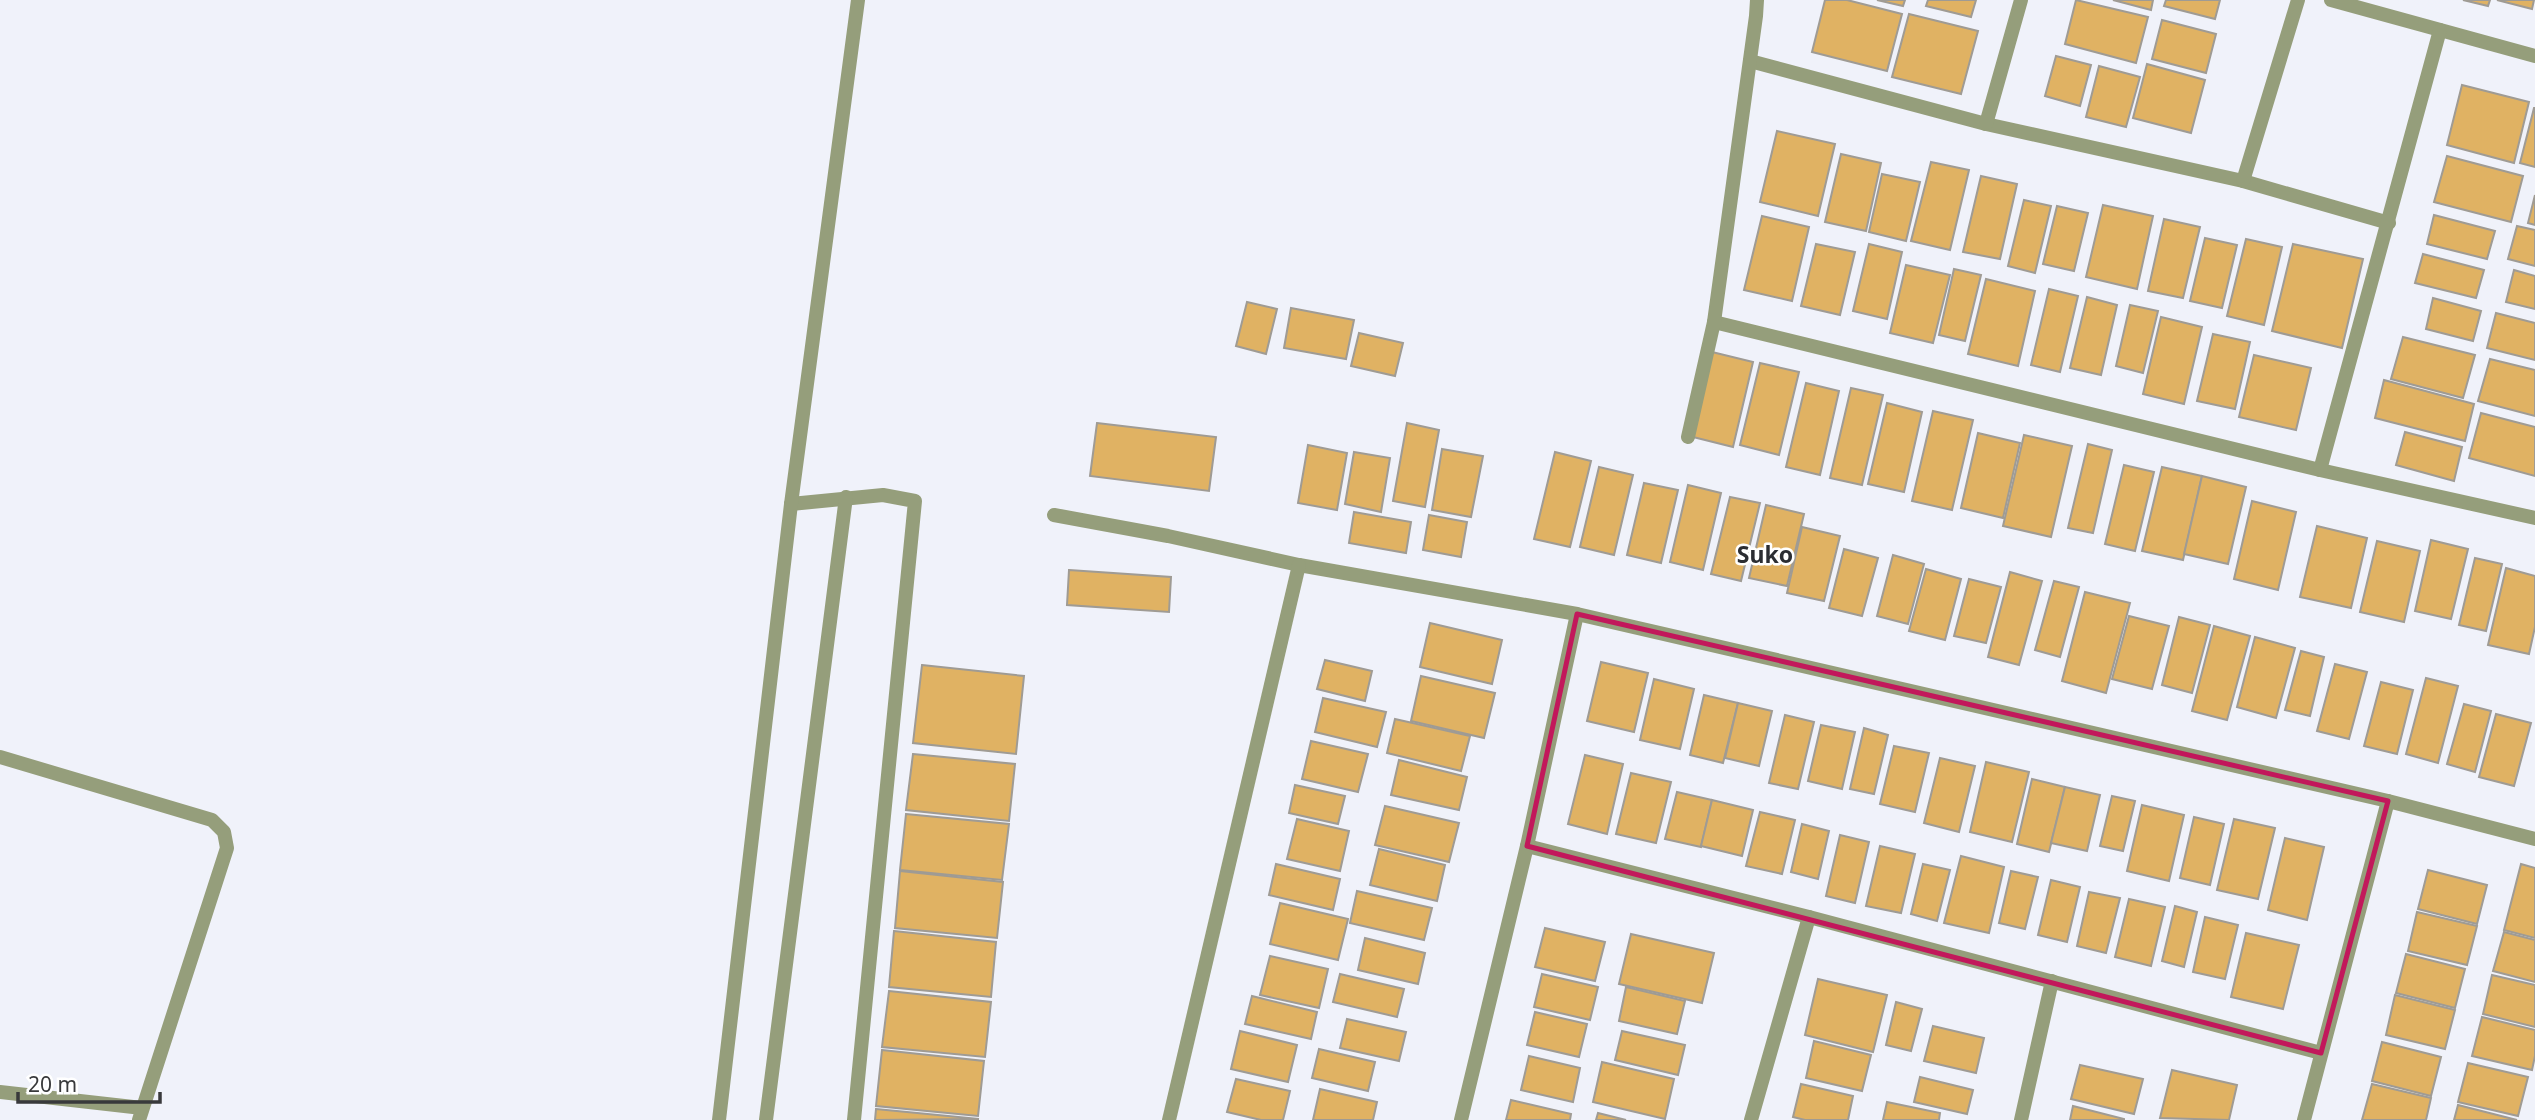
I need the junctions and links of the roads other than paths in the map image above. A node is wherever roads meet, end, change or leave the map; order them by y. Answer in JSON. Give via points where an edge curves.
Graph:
{"nodes":[{"id":1,"x":858,"y":0,"type":"edge"},
{"id":2,"x":1757,"y":0,"type":"edge"},
{"id":3,"x":1765,"y":0,"type":"edge"},
{"id":4,"x":2021,"y":0,"type":"edge"},
{"id":5,"x":2298,"y":0,"type":"edge"},
{"id":6,"x":2331,"y":0,"type":"edge"},
{"id":7,"x":1756,"y":16,"type":"junction"},
{"id":8,"x":2441,"y":30,"type":"junction"},
{"id":9,"x":2535,"y":56,"type":"edge"},
{"id":10,"x":1750,"y":61,"type":"junction"},
{"id":11,"x":1986,"y":124,"type":"junction"},
{"id":12,"x":2243,"y":181,"type":"junction"},
{"id":13,"x":2389,"y":223,"type":"junction"},
{"id":14,"x":1714,"y":322,"type":"junction"},
{"id":15,"x":1688,"y":437,"type":"dead end"},
{"id":16,"x":2320,"y":470,"type":"junction"},
{"id":17,"x":846,"y":498,"type":"junction"},
{"id":18,"x":791,"y":504,"type":"junction"},
{"id":19,"x":1054,"y":515,"type":"dead end"},
{"id":20,"x":2535,"y":518,"type":"edge"},
{"id":21,"x":1299,"y":565,"type":"junction"},
{"id":22,"x":1577,"y":614,"type":"junction"},
{"id":23,"x":0,"y":757,"type":"edge"},
{"id":24,"x":2388,"y":801,"type":"junction"},
{"id":25,"x":2535,"y":839,"type":"edge"},
{"id":26,"x":1527,"y":846,"type":"junction"},
{"id":27,"x":1809,"y":917,"type":"junction"},
{"id":28,"x":2052,"y":981,"type":"junction"},
{"id":29,"x":2321,"y":1053,"type":"junction"},
{"id":30,"x":0,"y":1092,"type":"edge"},
{"id":31,"x":141,"y":1114,"type":"edge"},
{"id":32,"x":719,"y":1120,"type":"edge"},
{"id":33,"x":766,"y":1120,"type":"edge"},
{"id":34,"x":853,"y":1120,"type":"edge"},
{"id":35,"x":1169,"y":1120,"type":"edge"},
{"id":36,"x":1461,"y":1120,"type":"edge"},
{"id":37,"x":1751,"y":1120,"type":"edge"},
{"id":38,"x":2021,"y":1120,"type":"edge"},
{"id":39,"x":2304,"y":1120,"type":"edge"}],
"edges":[{"from":1,"to":18,"type":"street"},
{"from":2,"to":7,"type":"street"},
{"from":3,"to":7,"type":"street"},
{"from":4,"to":11,"type":"street"},
{"from":5,"to":12,"type":"street"},
{"from":6,"to":8,"type":"street"},
{"from":7,"to":10,"type":"street"},
{"from":8,"to":9,"type":"street"},
{"from":8,"to":13,"type":"street"},
{"from":10,"to":11,"type":"street"},
{"from":10,"to":14,"type":"street"},
{"from":11,"to":12,"type":"street"},
{"from":12,"to":13,"type":"street"},
{"from":13,"to":16,"type":"street"},
{"from":14,"to":15,"type":"street"},
{"from":14,"to":16,"type":"street"},
{"from":16,"to":20,"type":"street"},
{"from":17,"to":18,"type":"street"},
{"from":17,"to":33,"type":"street"},
{"from":17,"to":34,"type":"street","via":[[883,495],[915,501]]},
{"from":18,"to":32,"type":"street"},
{"from":19,"to":21,"type":"street"},
{"from":21,"to":22,"type":"street"},
{"from":21,"to":35,"type":"street"},
{"from":22,"to":24,"type":"street"},
{"from":22,"to":26,"type":"street"},
{"from":23,"to":31,"type":"street","via":[[212,820],[224,832],[227,848]]},
{"from":24,"to":25,"type":"street"},
{"from":24,"to":29,"type":"street"},
{"from":26,"to":27,"type":"street"},
{"from":26,"to":36,"type":"street"},
{"from":27,"to":28,"type":"street"},
{"from":27,"to":37,"type":"street"},
{"from":28,"to":29,"type":"street"},
{"from":28,"to":38,"type":"street"},
{"from":29,"to":39,"type":"street"},
{"from":30,"to":31,"type":"street"}]}
